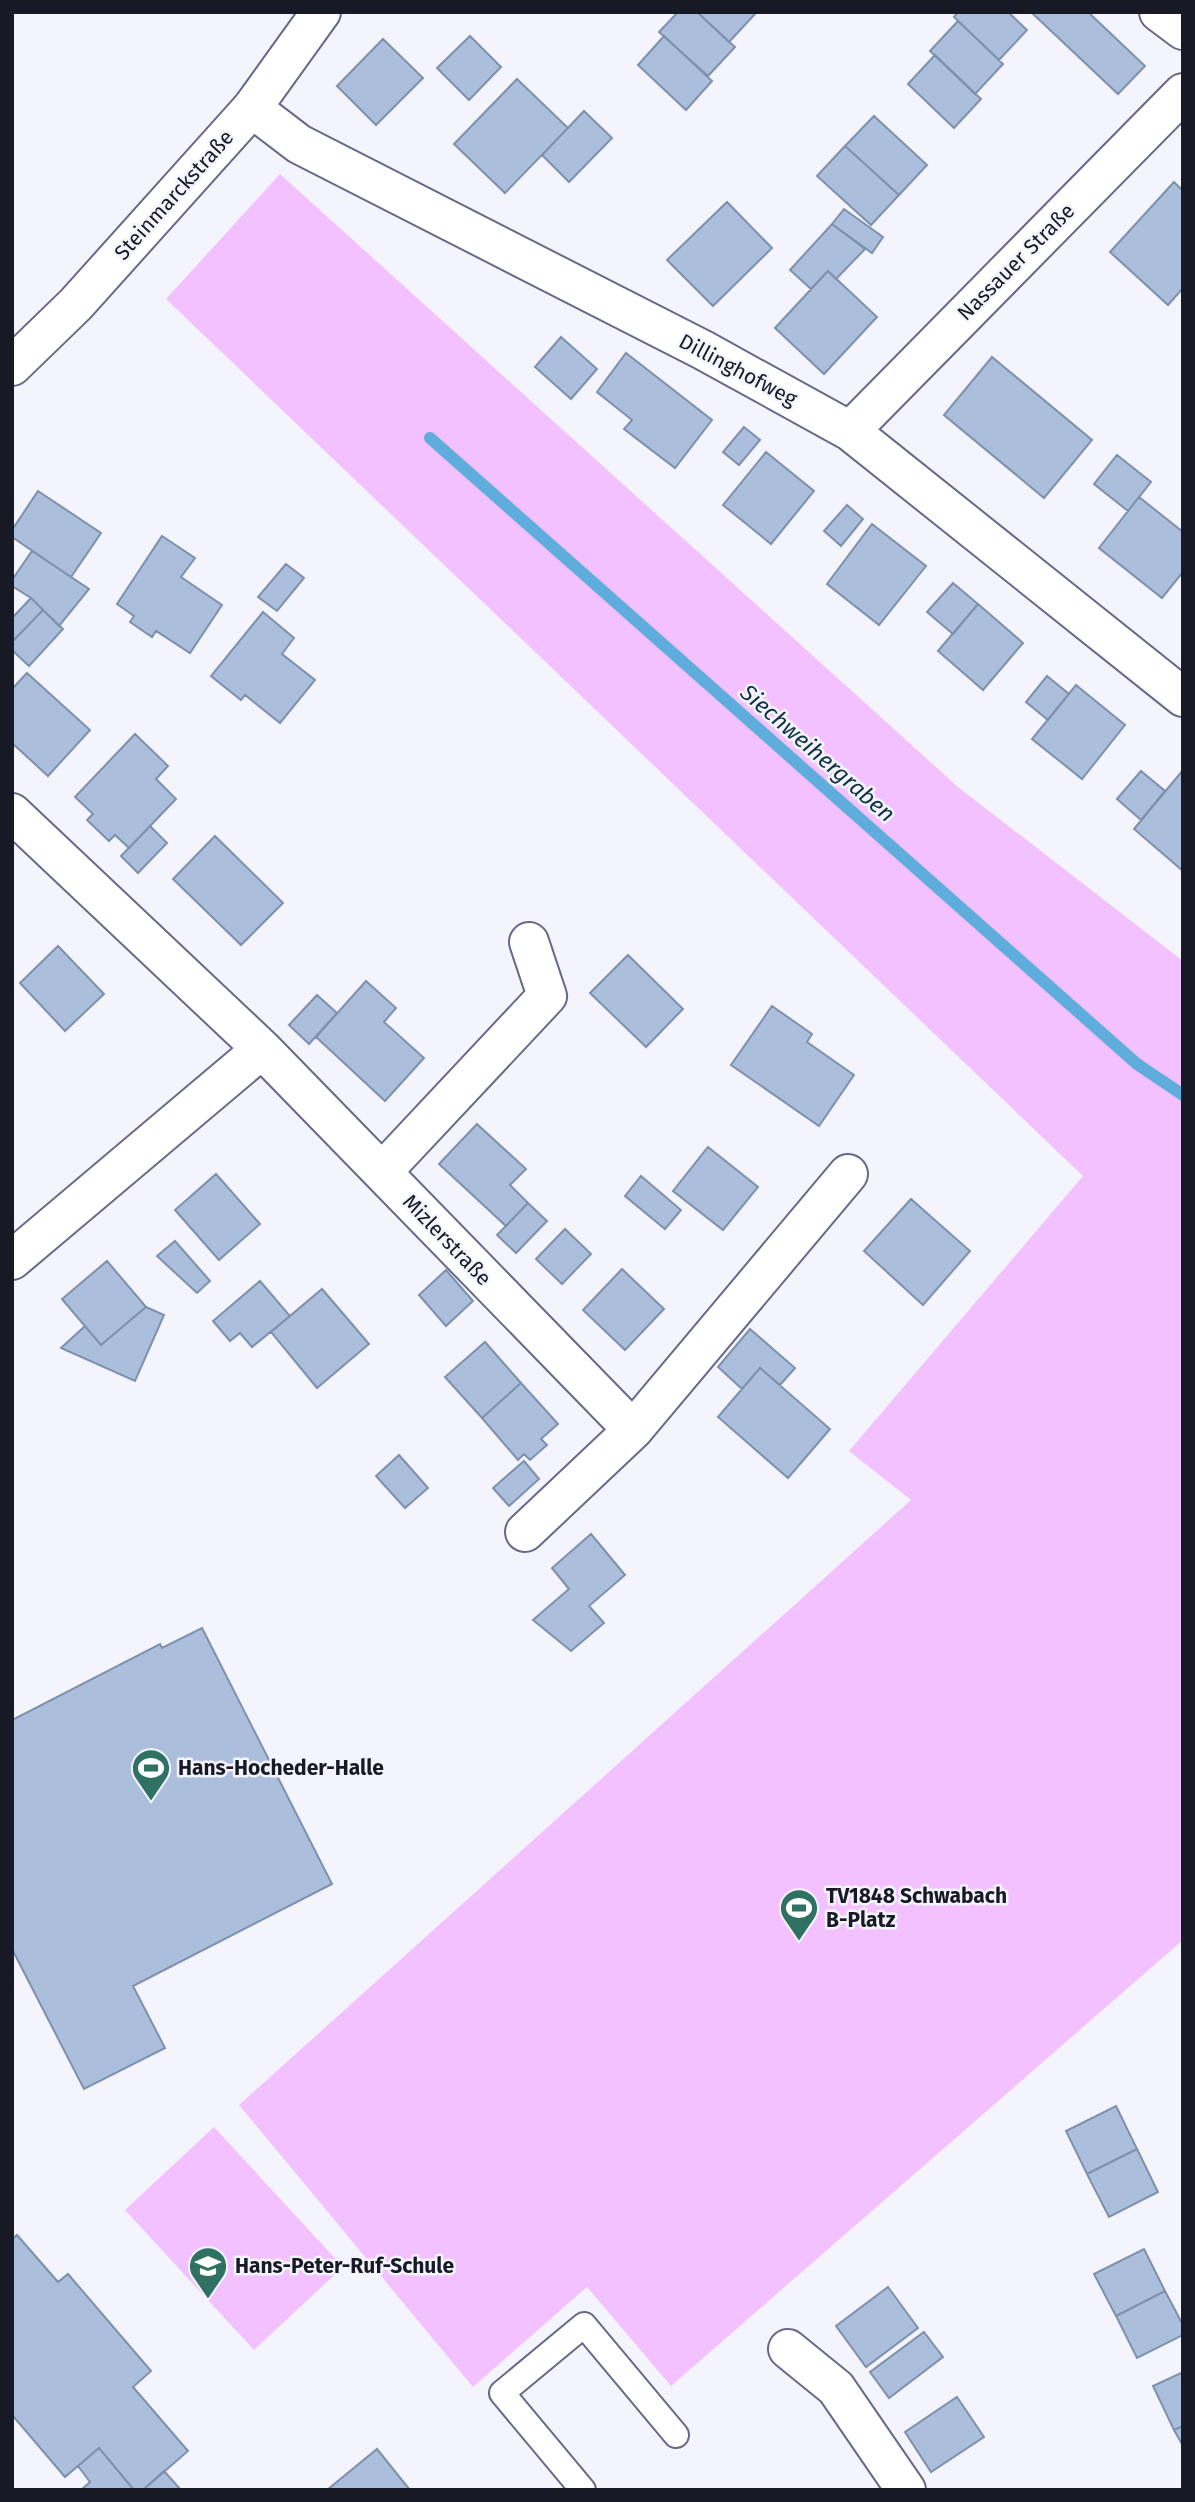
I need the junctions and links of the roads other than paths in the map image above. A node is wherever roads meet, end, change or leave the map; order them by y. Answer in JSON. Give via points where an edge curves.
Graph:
{"nodes":[{"id":1,"x":321,"y":12,"type":"edge"},
{"id":2,"x":1159,"y":12,"type":"edge"},
{"id":3,"x":1183,"y":30,"type":"edge"},
{"id":4,"x":1183,"y":93,"type":"edge"},
{"id":5,"x":252,"y":108,"type":"junction"},
{"id":6,"x":12,"y":366,"type":"edge"},
{"id":7,"x":849,"y":431,"type":"junction"},
{"id":8,"x":1183,"y":697,"type":"edge"},
{"id":9,"x":12,"y":813,"type":"edge"},
{"id":10,"x":529,"y":942,"type":"dead end"},
{"id":11,"x":262,"y":1049,"type":"junction"},
{"id":12,"x":382,"y":1172,"type":"junction"},
{"id":13,"x":848,"y":1174,"type":"dead end"},
{"id":14,"x":12,"y":1260,"type":"edge"},
{"id":15,"x":633,"y":1430,"type":"junction"},
{"id":16,"x":525,"y":1532,"type":"dead end"},
{"id":17,"x":788,"y":2348,"type":"dead end"},
{"id":18,"x":676,"y":2435,"type":"dead end"},
{"id":19,"x":583,"y":2490,"type":"edge"},
{"id":20,"x":906,"y":2490,"type":"edge"}],
"edges":[{"from":1,"to":5,"type":"street","name":"Steinmarckstraße"},
{"from":2,"to":3,"type":"street"},
{"from":4,"to":7,"type":"street","name":"Nassauer Straße"},
{"from":5,"to":6,"type":"street","name":"Steinmarckstraße","via":[[76,304]]},
{"from":5,"to":7,"type":"street","name":"Dillinghofweg","via":[[299,144],[703,350]]},
{"from":7,"to":8,"type":"street","name":"Dillinghofweg"},
{"from":9,"to":11,"type":"street","name":"Mizlerstraße"},
{"from":10,"to":12,"type":"street","via":[[547,996]]},
{"from":11,"to":12,"type":"street","name":"Mizlerstraße"},
{"from":11,"to":14,"type":"street"},
{"from":12,"to":15,"type":"street","name":"Mizlerstraße"},
{"from":13,"to":15,"type":"street"},
{"from":15,"to":16,"type":"street"},
{"from":17,"to":20,"type":"street","via":[[836,2388]]},
{"from":18,"to":19,"type":"lane","via":[[584,2325],[502,2393]]}]}
